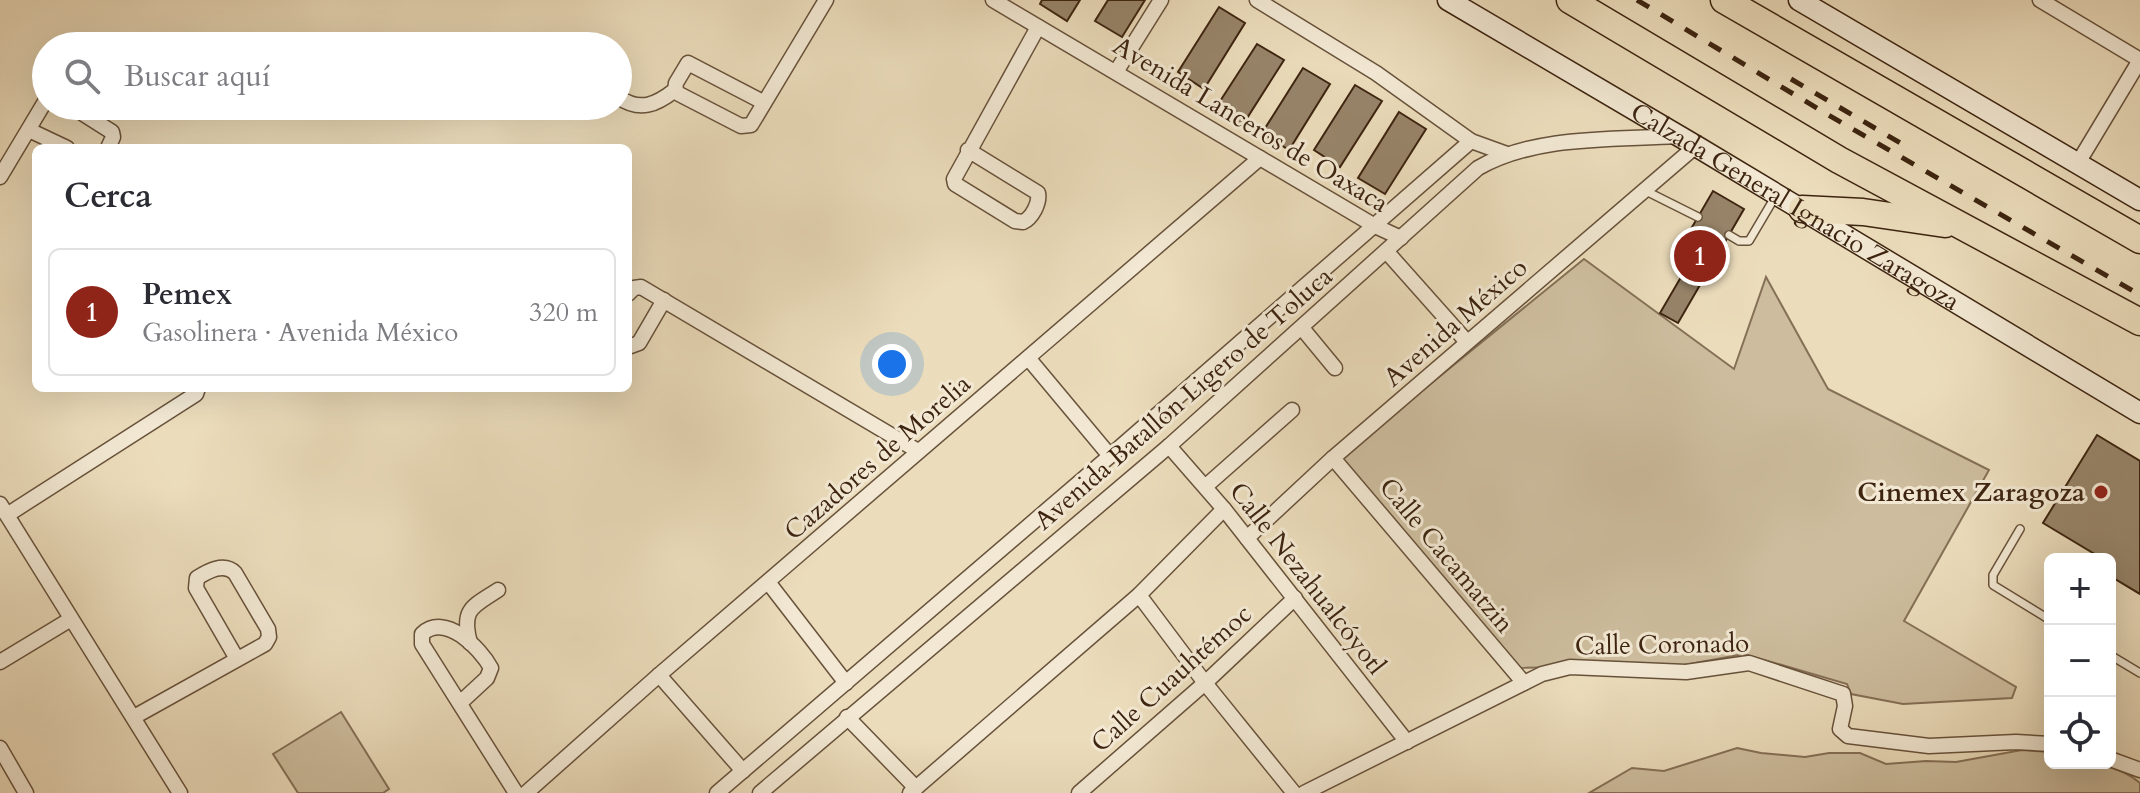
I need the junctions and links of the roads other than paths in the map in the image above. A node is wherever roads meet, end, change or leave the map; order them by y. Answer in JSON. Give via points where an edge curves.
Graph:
{"nodes":[{"id":1,"x":826,"y":0,"type":"edge"},
{"id":2,"x":993,"y":0,"type":"edge"},
{"id":3,"x":1161,"y":0,"type":"edge"},
{"id":4,"x":1257,"y":0,"type":"edge"},
{"id":5,"x":1448,"y":0,"type":"edge"},
{"id":6,"x":1570,"y":0,"type":"edge"},
{"id":7,"x":1724,"y":0,"type":"edge"},
{"id":8,"x":1799,"y":0,"type":"edge"},
{"id":9,"x":2040,"y":0,"type":"edge"},
{"id":10,"x":1038,"y":27,"type":"junction"},
{"id":11,"x":2140,"y":60,"type":"edge"},
{"id":12,"x":1116,"y":72,"type":"junction"},
{"id":13,"x":675,"y":90,"type":"junction"},
{"id":14,"x":763,"y":102,"type":"junction"},
{"id":15,"x":632,"y":104,"type":"edge"},
{"id":16,"x":35,"y":120,"type":"edge"},
{"id":17,"x":93,"y":120,"type":"edge"},
{"id":18,"x":29,"y":130,"type":"junction"},
{"id":19,"x":1471,"y":141,"type":"junction"},
{"id":20,"x":1688,"y":141,"type":"junction"},
{"id":21,"x":59,"y":144,"type":"edge"},
{"id":22,"x":110,"y":144,"type":"edge"},
{"id":23,"x":968,"y":150,"type":"junction"},
{"id":24,"x":1507,"y":154,"type":"junction"},
{"id":25,"x":1260,"y":158,"type":"junction"},
{"id":26,"x":2078,"y":163,"type":"junction"},
{"id":27,"x":0,"y":177,"type":"edge"},
{"id":28,"x":1646,"y":191,"type":"junction"},
{"id":29,"x":1776,"y":196,"type":"junction"},
{"id":30,"x":2140,"y":200,"type":"edge"},
{"id":31,"x":1802,"y":209,"type":"junction"},
{"id":32,"x":1698,"y":217,"type":"dead end"},
{"id":33,"x":1375,"y":226,"type":"junction"},
{"id":34,"x":1729,"y":235,"type":"dead end"},
{"id":35,"x":1985,"y":236,"type":"junction"},
{"id":36,"x":1401,"y":238,"type":"junction"},
{"id":37,"x":2140,"y":240,"type":"edge"},
{"id":38,"x":1387,"y":252,"type":"junction"},
{"id":39,"x":632,"y":290,"type":"edge"},
{"id":40,"x":664,"y":300,"type":"junction"},
{"id":41,"x":2140,"y":322,"type":"edge"},
{"id":42,"x":1302,"y":328,"type":"junction"},
{"id":43,"x":1467,"y":342,"type":"junction"},
{"id":44,"x":632,"y":346,"type":"edge"},
{"id":45,"x":1029,"y":359,"type":"junction"},
{"id":46,"x":1335,"y":368,"type":"dead end"},
{"id":47,"x":191,"y":392,"type":"edge"},
{"id":48,"x":1292,"y":410,"type":"dead end"},
{"id":49,"x":2140,"y":413,"type":"edge"},
{"id":50,"x":1169,"y":446,"type":"junction"},
{"id":51,"x":918,"y":451,"type":"junction"},
{"id":52,"x":1110,"y":456,"type":"junction"},
{"id":53,"x":1333,"y":458,"type":"junction"},
{"id":54,"x":1206,"y":486,"type":"junction"},
{"id":55,"x":4,"y":509,"type":"edge"},
{"id":56,"x":1224,"y":509,"type":"junction"},
{"id":57,"x":2020,"y":529,"type":"dead end"},
{"id":58,"x":1247,"y":538,"type":"junction"},
{"id":59,"x":768,"y":582,"type":"junction"},
{"id":60,"x":498,"y":590,"type":"dead end"},
{"id":61,"x":1139,"y":595,"type":"junction"},
{"id":62,"x":1295,"y":598,"type":"junction"},
{"id":63,"x":2044,"y":616,"type":"edge"},
{"id":64,"x":71,"y":619,"type":"junction"},
{"id":65,"x":470,"y":643,"type":"junction"},
{"id":66,"x":237,"y":659,"type":"junction"},
{"id":67,"x":2116,"y":659,"type":"edge"},
{"id":68,"x":0,"y":662,"type":"edge"},
{"id":69,"x":2140,"y":673,"type":"edge"},
{"id":70,"x":659,"y":675,"type":"junction"},
{"id":71,"x":846,"y":683,"type":"junction"},
{"id":72,"x":1205,"y":683,"type":"junction"},
{"id":73,"x":1524,"y":683,"type":"junction"},
{"id":74,"x":460,"y":703,"type":"junction"},
{"id":75,"x":134,"y":717,"type":"junction"},
{"id":76,"x":847,"y":717,"type":"junction"},
{"id":77,"x":1407,"y":742,"type":"junction"},
{"id":78,"x":2044,"y":744,"type":"edge"},
{"id":79,"x":0,"y":748,"type":"edge"},
{"id":80,"x":2116,"y":761,"type":"edge"},
{"id":81,"x":2140,"y":770,"type":"edge"},
{"id":82,"x":743,"y":771,"type":"junction"},
{"id":83,"x":913,"y":790,"type":"edge"},
{"id":84,"x":26,"y":793,"type":"edge"},
{"id":85,"x":180,"y":793,"type":"edge"},
{"id":86,"x":516,"y":793,"type":"edge"},
{"id":87,"x":526,"y":793,"type":"edge"},
{"id":88,"x":717,"y":793,"type":"edge"},
{"id":89,"x":760,"y":793,"type":"edge"},
{"id":90,"x":1079,"y":793,"type":"edge"},
{"id":91,"x":1294,"y":793,"type":"edge"},
{"id":92,"x":1304,"y":793,"type":"edge"}],
"edges":[{"from":1,"to":14,"type":"street"},
{"from":2,"to":10,"type":"street","name":"Avenida Lanceros de Oaxaca"},
{"from":3,"to":12,"type":"street"},
{"from":4,"to":19,"type":"street","via":[[1376,73]]},
{"from":5,"to":20,"type":"main road","name":"Calzada General Ignacio Zaragoza"},
{"from":6,"to":35,"type":"highway","via":[[1839,160]]},
{"from":7,"to":37,"type":"highway"},
{"from":8,"to":26,"type":"main road"},
{"from":9,"to":11,"type":"street"},
{"from":10,"to":12,"type":"street","name":"Avenida Lanceros de Oaxaca"},
{"from":10,"to":23,"type":"street"},
{"from":11,"to":26,"type":"street"},
{"from":12,"to":25,"type":"street","name":"Avenida Lanceros de Oaxaca"},
{"from":13,"to":14,"type":"street","via":[[744,126],[753,123]]},
{"from":13,"to":14,"type":"street","via":[[686,65],[692,64]]},
{"from":13,"to":15,"type":"street","via":[[649,107]]},
{"from":16,"to":18,"type":"street"},
{"from":17,"to":22,"type":"street","via":[[112,132]]},
{"from":18,"to":21,"type":"street"},
{"from":18,"to":27,"type":"street"},
{"from":19,"to":24,"type":"street"},
{"from":19,"to":33,"type":"street","name":"Avenida Batallón Ligero de Toluca"},
{"from":20,"to":24,"type":"street","name":"Avenida Batallón Ligero de Toluca","via":[[1565,144]]},
{"from":20,"to":28,"type":"street","name":"Avenida México"},
{"from":20,"to":29,"type":"main road","name":"Calzada General Ignacio Zaragoza"},
{"from":23,"to":23,"type":"street","via":[[955,184],[1015,221],[1028,219],[1038,193]]},
{"from":24,"to":36,"type":"street","name":"Avenida Batallón Ligero de Toluca","via":[[1478,168]]},
{"from":25,"to":33,"type":"street","name":"Avenida Lanceros de Oaxaca"},
{"from":25,"to":45,"type":"street","name":"Cazadores de Morelia"},
{"from":26,"to":30,"type":"main road"},
{"from":28,"to":32,"type":"lane"},
{"from":28,"to":43,"type":"street","name":"Avenida México"},
{"from":29,"to":31,"type":"main road","name":"Calzada General Ignacio Zaragoza"},
{"from":29,"to":34,"type":"lane","via":[[1749,241]]},
{"from":31,"to":35,"type":"highway","via":[[1893,215]]},
{"from":31,"to":49,"type":"main road","name":"Calzada General Ignacio Zaragoza"},
{"from":33,"to":36,"type":"street","name":"Avenida Lanceros de Oaxaca"},
{"from":33,"to":52,"type":"street","name":"Avenida Batallón Ligero de Toluca"},
{"from":35,"to":41,"type":"highway"},
{"from":36,"to":38,"type":"street","name":"Avenida Batallón Ligero de Toluca"},
{"from":38,"to":42,"type":"street","name":"Avenida Batallón Ligero de Toluca"},
{"from":38,"to":43,"type":"street"},
{"from":39,"to":40,"type":"street","via":[[641,287]]},
{"from":40,"to":44,"type":"street","via":[[639,343]]},
{"from":40,"to":51,"type":"street"},
{"from":42,"to":46,"type":"street"},
{"from":42,"to":50,"type":"street","name":"Avenida Batallón Ligero de Toluca"},
{"from":43,"to":53,"type":"street","name":"Avenida México"},
{"from":45,"to":51,"type":"street","name":"Cazadores de Morelia"},
{"from":45,"to":52,"type":"street"},
{"from":47,"to":55,"type":"street"},
{"from":48,"to":54,"type":"street"},
{"from":50,"to":54,"type":"street","name":"Calle Nezahualcóyotl"},
{"from":50,"to":76,"type":"street","name":"Avenida Batallón Ligero de Toluca"},
{"from":51,"to":59,"type":"street","name":"Cazadores de Morelia"},
{"from":52,"to":71,"type":"street","name":"Avenida Batallón Ligero de Toluca"},
{"from":53,"to":58,"type":"street","name":"Avenida México"},
{"from":53,"to":73,"type":"street","name":"Calle Cacamatzin"},
{"from":54,"to":56,"type":"street","name":"Calle Nezahualcóyotl"},
{"from":55,"to":64,"type":"street"},
{"from":56,"to":58,"type":"street","name":"Calle Nezahualcóyotl"},
{"from":56,"to":61,"type":"street"},
{"from":57,"to":63,"type":"lane","via":[[1993,575],[1993,585]]},
{"from":58,"to":62,"type":"street","name":"Calle Nezahualcóyotl"},
{"from":59,"to":70,"type":"street","name":"Cazadores de Morelia"},
{"from":59,"to":71,"type":"street"},
{"from":60,"to":65,"type":"street","via":[[467,615]]},
{"from":61,"to":72,"type":"street"},
{"from":61,"to":83,"type":"street"},
{"from":62,"to":72,"type":"street","name":"Calle Cuauhtémoc"},
{"from":62,"to":77,"type":"street","name":"Calle Nezahualcóyotl"},
{"from":64,"to":68,"type":"street"},
{"from":64,"to":75,"type":"street"},
{"from":65,"to":74,"type":"street","via":[[489,664],[490,674]]},
{"from":65,"to":74,"type":"street","via":[[437,626],[422,634],[422,644]]},
{"from":66,"to":66,"type":"street","via":[[265,644],[269,633],[235,573],[224,567],[197,578],[196,588]]},
{"from":66,"to":75,"type":"street"},
{"from":67,"to":69,"type":"lane"},
{"from":70,"to":82,"type":"street"},
{"from":70,"to":87,"type":"street","name":"Cazadores de Morelia"},
{"from":71,"to":82,"type":"street","name":"Avenida Batallón Ligero de Toluca"},
{"from":72,"to":90,"type":"street","name":"Calle Cuauhtémoc"},
{"from":72,"to":91,"type":"street"},
{"from":73,"to":77,"type":"street","name":"Calle Coronado"},
{"from":73,"to":78,"type":"street","name":"Calle Coronado","via":[[1570,667],[1686,672],[1749,663],[1843,694],[1840,729],[1848,736],[1929,746]]},
{"from":74,"to":86,"type":"street"},
{"from":75,"to":85,"type":"street"},
{"from":76,"to":83,"type":"street"},
{"from":76,"to":89,"type":"street","name":"Avenida Batallón Ligero de Toluca"},
{"from":77,"to":92,"type":"street","name":"Calle Coronado"},
{"from":79,"to":84,"type":"street"},
{"from":80,"to":81,"type":"street"},
{"from":82,"to":88,"type":"street","name":"Avenida Batallón Ligero de Toluca"}]}
